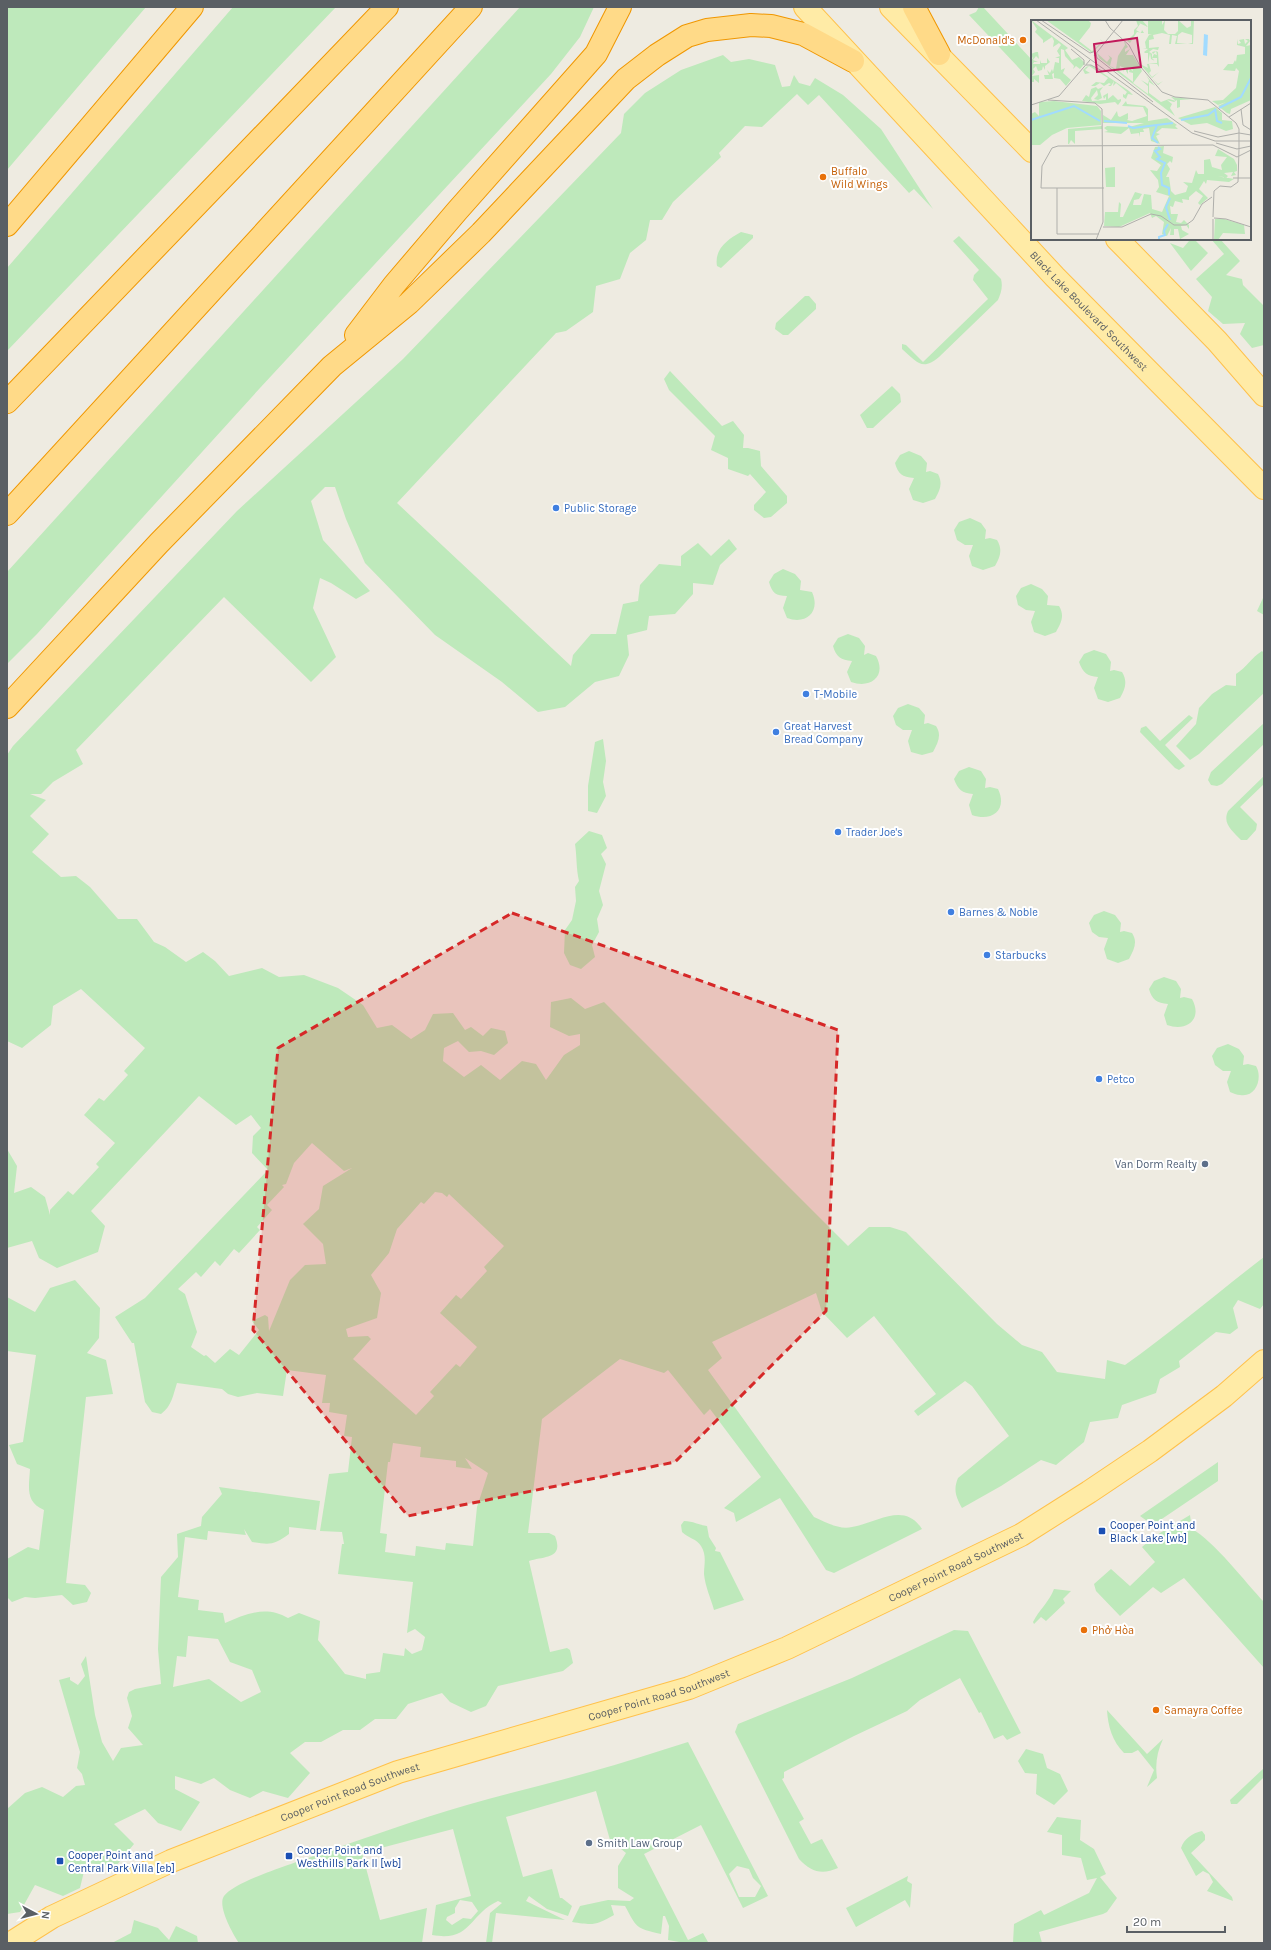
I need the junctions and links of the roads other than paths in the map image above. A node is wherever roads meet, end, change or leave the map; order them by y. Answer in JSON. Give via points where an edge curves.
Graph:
{"nodes":[{"id":1,"x":192,"y":7,"type":"edge"},
{"id":2,"x":387,"y":7,"type":"edge"},
{"id":3,"x":471,"y":7,"type":"edge"},
{"id":4,"x":620,"y":7,"type":"edge"},
{"id":5,"x":805,"y":7,"type":"edge"},
{"id":6,"x":891,"y":7,"type":"edge"},
{"id":7,"x":914,"y":7,"type":"edge"},
{"id":8,"x":938,"y":54,"type":"junction"},
{"id":9,"x":854,"y":61,"type":"junction"},
{"id":10,"x":1031,"y":150,"type":"edge"},
{"id":11,"x":7,"y":225,"type":"edge"},
{"id":12,"x":1118,"y":240,"type":"edge"},
{"id":13,"x":332,"y":366,"type":"junction"},
{"id":14,"x":1264,"y":395,"type":"edge"},
{"id":15,"x":7,"y":402,"type":"edge"},
{"id":16,"x":1264,"y":488,"type":"edge"},
{"id":17,"x":7,"y":514,"type":"edge"},
{"id":18,"x":7,"y":707,"type":"edge"},
{"id":19,"x":1264,"y":1361,"type":"edge"},
{"id":20,"x":11,"y":1943,"type":"edge"}],
"edges":[{"from":1,"to":11,"type":"highway"},
{"from":2,"to":15,"type":"highway"},
{"from":3,"to":17,"type":"highway"},
{"from":4,"to":13,"type":"highway","via":[[596,54],[394,285]]},
{"from":5,"to":9,"type":"main road","name":"Black Lake Boulevard Southwest"},
{"from":6,"to":8,"type":"main road"},
{"from":7,"to":8,"type":"highway"},
{"from":8,"to":10,"type":"main road"},
{"from":9,"to":13,"type":"highway","via":[[803,34],[771,26],[729,27],[687,36],[626,79],[481,233],[409,303]]},
{"from":9,"to":16,"type":"main road","name":"Black Lake Boulevard Southwest","via":[[1055,277]]},
{"from":12,"to":14,"type":"main road","via":[[1217,342]]},
{"from":13,"to":18,"type":"highway","via":[[159,543]]},
{"from":19,"to":20,"type":"main road","name":"Cooper Point Road Southwest","via":[[1224,1396],[1150,1451],[1021,1535],[786,1648],[689,1688],[390,1774],[171,1861],[52,1917]]}]}
